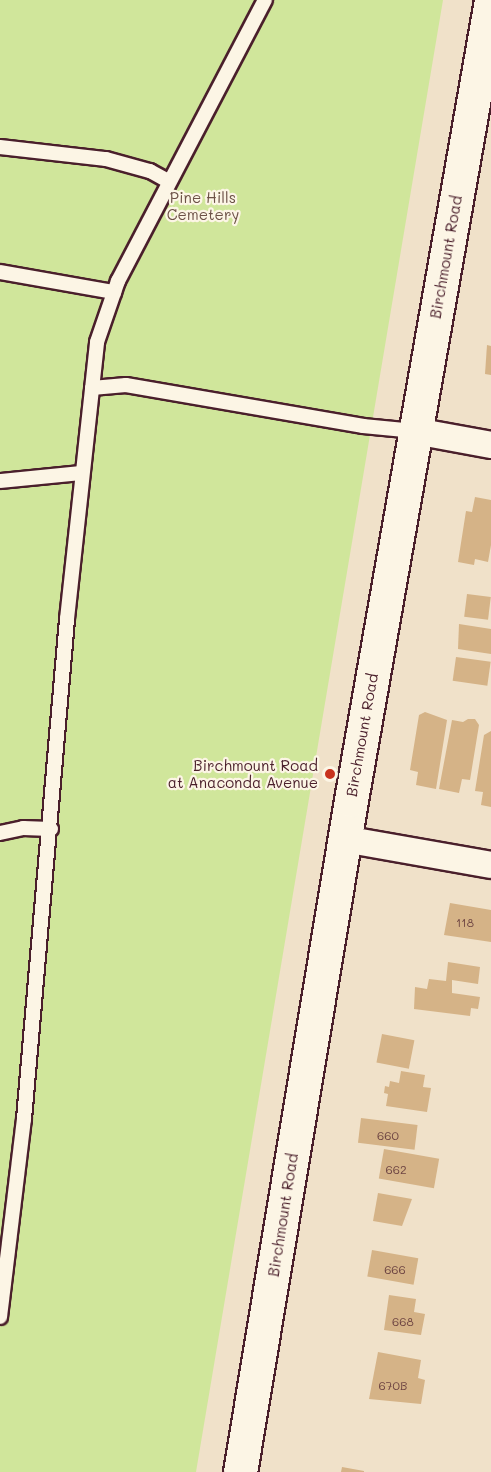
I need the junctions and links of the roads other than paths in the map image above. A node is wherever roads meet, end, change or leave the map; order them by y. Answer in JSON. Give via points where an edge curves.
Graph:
{"nodes":[{"id":1,"x":265,"y":0,"type":"edge"},
{"id":2,"x":491,"y":0,"type":"edge"},
{"id":3,"x":0,"y":147,"type":"edge"},
{"id":4,"x":168,"y":181,"type":"junction"},
{"id":5,"x":0,"y":272,"type":"edge"},
{"id":6,"x":114,"y":292,"type":"junction"},
{"id":7,"x":92,"y":388,"type":"junction"},
{"id":8,"x":416,"y":431,"type":"junction"},
{"id":9,"x":491,"y":445,"type":"edge"},
{"id":10,"x":82,"y":473,"type":"junction"},
{"id":11,"x":0,"y":481,"type":"edge"},
{"id":12,"x":51,"y":829,"type":"junction"},
{"id":13,"x":0,"y":833,"type":"edge"},
{"id":14,"x":344,"y":839,"type":"junction"},
{"id":15,"x":491,"y":865,"type":"edge"},
{"id":16,"x":0,"y":1317,"type":"edge"},
{"id":17,"x":240,"y":1472,"type":"edge"}],
"edges":[{"from":1,"to":4,"type":"lane"},
{"from":2,"to":8,"type":"main road","name":"Birchmount Road"},
{"from":3,"to":4,"type":"lane","via":[[106,159],[150,171]]},
{"from":4,"to":6,"type":"lane"},
{"from":5,"to":6,"type":"lane"},
{"from":6,"to":7,"type":"lane","via":[[97,342]]},
{"from":7,"to":8,"type":"lane","via":[[126,384],[363,426]]},
{"from":7,"to":10,"type":"lane"},
{"from":8,"to":9,"type":"street"},
{"from":8,"to":14,"type":"main road","name":"Birchmount Road"},
{"from":10,"to":11,"type":"lane"},
{"from":10,"to":12,"type":"lane"},
{"from":12,"to":13,"type":"lane","via":[[23,828]]},
{"from":12,"to":16,"type":"lane","via":[[24,1119]]},
{"from":14,"to":15,"type":"street"},
{"from":14,"to":17,"type":"main road","name":"Birchmount Road"}]}
